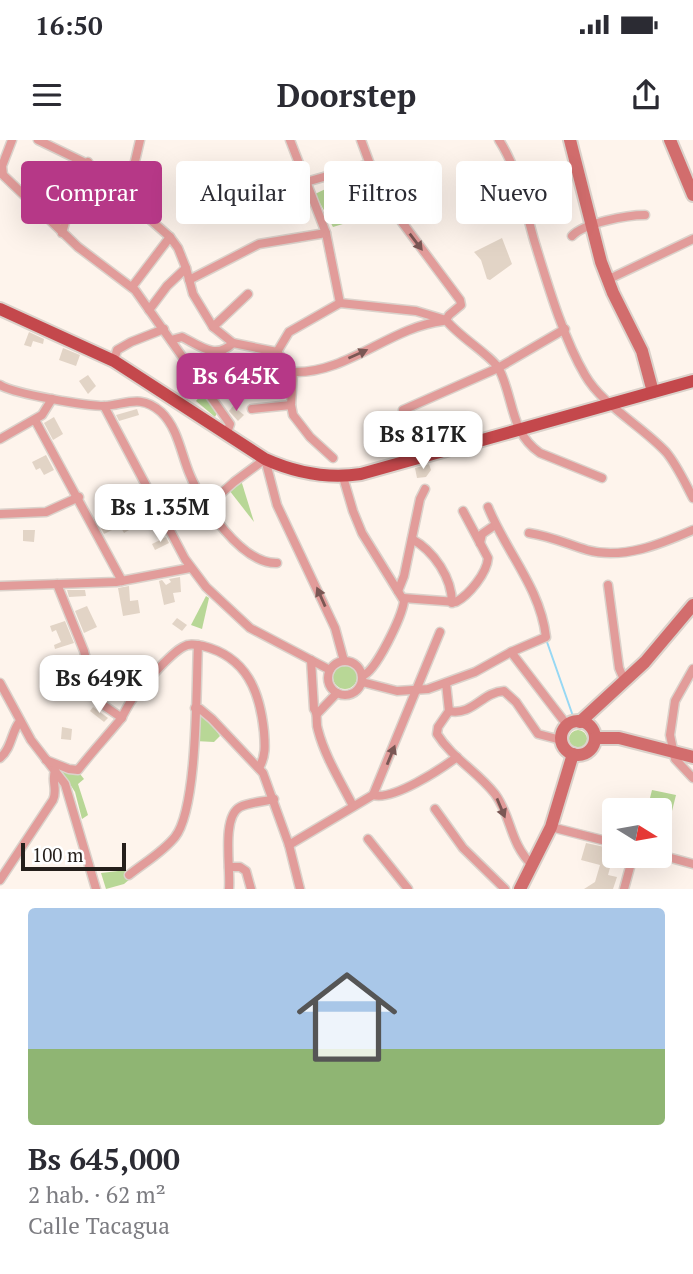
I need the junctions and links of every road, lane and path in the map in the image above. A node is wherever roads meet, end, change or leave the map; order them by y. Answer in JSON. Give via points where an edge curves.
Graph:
{"nodes":[{"id":1,"x":12,"y":140,"type":"edge"},
{"id":2,"x":38,"y":140,"type":"edge"},
{"id":3,"x":140,"y":140,"type":"edge"},
{"id":4,"x":290,"y":140,"type":"edge"},
{"id":5,"x":361,"y":140,"type":"edge"},
{"id":6,"x":499,"y":140,"type":"edge"},
{"id":7,"x":570,"y":140,"type":"edge"},
{"id":8,"x":670,"y":140,"type":"edge"},
{"id":9,"x":86,"y":161,"type":"edge"},
{"id":10,"x":135,"y":161,"type":"edge"},
{"id":11,"x":298,"y":161,"type":"edge"},
{"id":12,"x":368,"y":161,"type":"edge"},
{"id":13,"x":1,"y":175,"type":"edge"},
{"id":14,"x":310,"y":192,"type":"edge"},
{"id":15,"x":693,"y":195,"type":"edge"},
{"id":16,"x":645,"y":215,"type":"dead end"},
{"id":17,"x":65,"y":224,"type":"edge"},
{"id":18,"x":155,"y":224,"type":"edge"},
{"id":19,"x":403,"y":224,"type":"edge"},
{"id":20,"x":591,"y":226,"type":"junction"},
{"id":21,"x":62,"y":233,"type":"junction"},
{"id":22,"x":326,"y":233,"type":"junction"},
{"id":23,"x":572,"y":236,"type":"dead end"},
{"id":24,"x":170,"y":237,"type":"junction"},
{"id":25,"x":693,"y":239,"type":"edge"},
{"id":26,"x":186,"y":268,"type":"junction"},
{"id":27,"x":189,"y":280,"type":"junction"},
{"id":28,"x":607,"y":280,"type":"junction"},
{"id":29,"x":132,"y":287,"type":"junction"},
{"id":30,"x":248,"y":294,"type":"dead end"},
{"id":31,"x":340,"y":303,"type":"junction"},
{"id":32,"x":0,"y":309,"type":"edge"},
{"id":33,"x":149,"y":310,"type":"junction"},
{"id":34,"x":446,"y":320,"type":"junction"},
{"id":35,"x":213,"y":327,"type":"junction"},
{"id":36,"x":164,"y":329,"type":"junction"},
{"id":37,"x":565,"y":330,"type":"junction"},
{"id":38,"x":171,"y":340,"type":"junction"},
{"id":39,"x":233,"y":343,"type":"junction"},
{"id":40,"x":277,"y":352,"type":"junction"},
{"id":41,"x":114,"y":361,"type":"junction"},
{"id":42,"x":498,"y":368,"type":"junction"},
{"id":43,"x":293,"y":372,"type":"junction"},
{"id":44,"x":693,"y":381,"type":"edge"},
{"id":45,"x":0,"y":385,"type":"edge"},
{"id":46,"x":653,"y":392,"type":"junction"},
{"id":47,"x":52,"y":398,"type":"junction"},
{"id":48,"x":611,"y":403,"type":"junction"},
{"id":49,"x":291,"y":405,"type":"junction"},
{"id":50,"x":104,"y":406,"type":"junction"},
{"id":51,"x":252,"y":409,"type":"dead end"},
{"id":52,"x":403,"y":410,"type":"dead end"},
{"id":53,"x":35,"y":420,"type":"junction"},
{"id":54,"x":518,"y":430,"type":"junction"},
{"id":55,"x":227,"y":433,"type":"junction"},
{"id":56,"x":0,"y":439,"type":"edge"},
{"id":57,"x":333,"y":458,"type":"dead end"},
{"id":58,"x":265,"y":459,"type":"junction"},
{"id":59,"x":344,"y":477,"type":"junction"},
{"id":60,"x":602,"y":478,"type":"dead end"},
{"id":61,"x":425,"y":489,"type":"dead end"},
{"id":62,"x":79,"y":497,"type":"junction"},
{"id":63,"x":693,"y":498,"type":"edge"},
{"id":64,"x":207,"y":506,"type":"junction"},
{"id":65,"x":488,"y":507,"type":"dead end"},
{"id":66,"x":463,"y":512,"type":"dead end"},
{"id":67,"x":0,"y":514,"type":"edge"},
{"id":68,"x":495,"y":524,"type":"junction"},
{"id":69,"x":693,"y":530,"type":"edge"},
{"id":70,"x":529,"y":533,"type":"dead end"},
{"id":71,"x":412,"y":539,"type":"junction"},
{"id":72,"x":480,"y":543,"type":"junction"},
{"id":73,"x":276,"y":563,"type":"dead end"},
{"id":74,"x":191,"y":568,"type":"junction"},
{"id":75,"x":122,"y":581,"type":"junction"},
{"id":76,"x":57,"y":584,"type":"junction"},
{"id":77,"x":608,"y":585,"type":"dead end"},
{"id":78,"x":0,"y":586,"type":"edge"},
{"id":79,"x":400,"y":595,"type":"junction"},
{"id":80,"x":452,"y":603,"type":"junction"},
{"id":81,"x":693,"y":606,"type":"edge"},
{"id":82,"x":439,"y":632,"type":"dead end"},
{"id":83,"x":198,"y":645,"type":"junction"},
{"id":84,"x":510,"y":652,"type":"junction"},
{"id":85,"x":310,"y":660,"type":"junction"},
{"id":86,"x":344,"y":661,"type":"junction"},
{"id":87,"x":693,"y":669,"type":"edge"},
{"id":88,"x":330,"y":670,"type":"junction"},
{"id":89,"x":362,"y":679,"type":"junction"},
{"id":90,"x":625,"y":682,"type":"junction"},
{"id":91,"x":0,"y":683,"type":"edge"},
{"id":92,"x":446,"y":683,"type":"junction"},
{"id":93,"x":415,"y":691,"type":"junction"},
{"id":94,"x":337,"y":693,"type":"junction"},
{"id":95,"x":195,"y":708,"type":"junction"},
{"id":96,"x":449,"y":711,"type":"junction"},
{"id":97,"x":317,"y":713,"type":"junction"},
{"id":98,"x":122,"y":718,"type":"junction"},
{"id":99,"x":20,"y":721,"type":"junction"},
{"id":100,"x":580,"y":722,"type":"junction"},
{"id":101,"x":595,"y":738,"type":"junction"},
{"id":102,"x":561,"y":740,"type":"junction"},
{"id":103,"x":673,"y":753,"type":"junction"},
{"id":104,"x":573,"y":754,"type":"junction"},
{"id":105,"x":457,"y":757,"type":"junction"},
{"id":106,"x":693,"y":757,"type":"edge"},
{"id":107,"x":0,"y":758,"type":"edge"},
{"id":108,"x":46,"y":760,"type":"junction"},
{"id":109,"x":259,"y":768,"type":"junction"},
{"id":110,"x":55,"y":771,"type":"junction"},
{"id":111,"x":693,"y":778,"type":"edge"},
{"id":112,"x":373,"y":795,"type":"junction"},
{"id":113,"x":274,"y":799,"type":"junction"},
{"id":114,"x":353,"y":806,"type":"junction"},
{"id":115,"x":435,"y":809,"type":"dead end"},
{"id":116,"x":551,"y":827,"type":"junction"},
{"id":117,"x":368,"y":839,"type":"dead end"},
{"id":118,"x":602,"y":840,"type":"edge"},
{"id":119,"x":289,"y":845,"type":"junction"},
{"id":120,"x":672,"y":858,"type":"edge"},
{"id":121,"x":693,"y":864,"type":"edge"},
{"id":122,"x":533,"y":866,"type":"junction"},
{"id":123,"x":229,"y":867,"type":"junction"},
{"id":124,"x":630,"y":868,"type":"edge"},
{"id":125,"x":129,"y":875,"type":"dead end"},
{"id":126,"x":0,"y":880,"type":"edge"},
{"id":127,"x":96,"y":889,"type":"edge"},
{"id":128,"x":229,"y":889,"type":"edge"},
{"id":129,"x":251,"y":889,"type":"edge"},
{"id":130,"x":300,"y":889,"type":"edge"},
{"id":131,"x":408,"y":889,"type":"edge"},
{"id":132,"x":505,"y":889,"type":"edge"},
{"id":133,"x":520,"y":889,"type":"edge"},
{"id":134,"x":624,"y":889,"type":"edge"}],
"edges":[{"from":1,"to":13,"type":"street"},
{"from":2,"to":9,"type":"street"},
{"from":3,"to":10,"type":"street"},
{"from":4,"to":11,"type":"street"},
{"from":5,"to":12,"type":"street"},
{"from":6,"to":37,"type":"street","via":[[521,185],[534,240]]},
{"from":7,"to":20,"type":"street"},
{"from":8,"to":15,"type":"street"},
{"from":13,"to":21,"type":"street"},
{"from":14,"to":22,"type":"street"},
{"from":16,"to":20,"type":"street","via":[[627,215]]},
{"from":17,"to":21,"type":"street"},
{"from":18,"to":24,"type":"street"},
{"from":19,"to":34,"type":"street","one_way":true,"via":[[460,300],[461,305]]},
{"from":20,"to":23,"type":"street"},
{"from":20,"to":28,"type":"street"},
{"from":21,"to":29,"type":"street"},
{"from":22,"to":27,"type":"street","via":[[259,244]]},
{"from":22,"to":31,"type":"street"},
{"from":24,"to":26,"type":"street"},
{"from":24,"to":29,"type":"street"},
{"from":25,"to":28,"type":"street"},
{"from":26,"to":27,"type":"street"},
{"from":26,"to":33,"type":"street"},
{"from":27,"to":35,"type":"street"},
{"from":28,"to":46,"type":"street","via":[[642,351]]},
{"from":29,"to":33,"type":"street"},
{"from":30,"to":35,"type":"street"},
{"from":31,"to":34,"type":"street","via":[[416,311]]},
{"from":31,"to":40,"type":"street","via":[[289,332]]},
{"from":32,"to":41,"type":"main road"},
{"from":33,"to":36,"type":"street"},
{"from":34,"to":42,"type":"street"},
{"from":43,"to":34,"type":"street","one_way":true,"via":[[332,365],[421,326]]},
{"from":35,"to":39,"type":"street"},
{"from":36,"to":38,"type":"street"},
{"from":36,"to":41,"type":"street","via":[[117,350]]},
{"from":37,"to":42,"type":"street"},
{"from":37,"to":48,"type":"street","via":[[584,375]]},
{"from":38,"to":39,"type":"street","via":[[182,337],[216,352]]},
{"from":38,"to":55,"type":"street","via":[[230,424]]},
{"from":39,"to":40,"type":"street"},
{"from":40,"to":43,"type":"street"},
{"from":41,"to":55,"type":"main road"},
{"from":42,"to":52,"type":"street"},
{"from":42,"to":54,"type":"street"},
{"from":43,"to":49,"type":"street"},
{"from":44,"to":46,"type":"main road"},
{"from":45,"to":47,"type":"street"},
{"from":46,"to":48,"type":"main road"},
{"from":47,"to":50,"type":"street"},
{"from":47,"to":53,"type":"street"},
{"from":48,"to":54,"type":"main road"},
{"from":48,"to":63,"type":"street","via":[[665,451]]},
{"from":49,"to":51,"type":"street"},
{"from":49,"to":57,"type":"street","via":[[303,430]]},
{"from":50,"to":64,"type":"street","via":[[135,401],[160,412],[173,429]]},
{"from":50,"to":74,"type":"street"},
{"from":53,"to":56,"type":"street"},
{"from":53,"to":62,"type":"street"},
{"from":54,"to":59,"type":"main road"},
{"from":54,"to":60,"type":"street","via":[[540,453]]},
{"from":55,"to":58,"type":"main road"},
{"from":58,"to":59,"type":"main road","via":[[290,470]]},
{"from":58,"to":64,"type":"street"},
{"from":86,"to":58,"type":"street","one_way":true,"via":[[335,628],[282,518]]},
{"from":59,"to":79,"type":"street","via":[[362,533]]},
{"from":61,"to":71,"type":"street"},
{"from":62,"to":67,"type":"street","via":[[47,512]]},
{"from":62,"to":75,"type":"street"},
{"from":64,"to":73,"type":"street","via":[[245,552]]},
{"from":65,"to":68,"type":"street"},
{"from":66,"to":72,"type":"street"},
{"from":68,"to":72,"type":"street","via":[[482,534]]},
{"from":68,"to":84,"type":"street","via":[[537,598],[546,637]]},
{"from":69,"to":70,"type":"street","via":[[651,548],[605,552]]},
{"from":71,"to":79,"type":"street"},
{"from":71,"to":80,"type":"street","via":[[445,573]]},
{"from":72,"to":80,"type":"street","via":[[488,564],[463,598]]},
{"from":74,"to":75,"type":"street"},
{"from":74,"to":85,"type":"street","via":[[250,628]]},
{"from":75,"to":76,"type":"street"},
{"from":76,"to":78,"type":"street"},
{"from":76,"to":98,"type":"street","via":[[84,651],[94,692]]},
{"from":77,"to":90,"type":"street"},
{"from":79,"to":80,"type":"street"},
{"from":79,"to":89,"type":"street","via":[[401,615],[371,671]]},
{"from":81,"to":90,"type":"street"},
{"from":82,"to":93,"type":"street"},
{"from":83,"to":95,"type":"street"},
{"from":83,"to":98,"type":"street","via":[[174,653],[131,700]]},
{"from":83,"to":109,"type":"street","via":[[225,655],[254,685],[265,743]]},
{"from":84,"to":92,"type":"street"},
{"from":84,"to":100,"type":"street"},
{"from":85,"to":88,"type":"street"},
{"from":85,"to":97,"type":"street"},
{"from":86,"to":88,"type":"street"},
{"from":86,"to":89,"type":"street","via":[[358,667]]},
{"from":87,"to":103,"type":"street","via":[[675,701],[670,735]]},
{"from":88,"to":94,"type":"street","via":[[330,685]]},
{"from":89,"to":93,"type":"street","via":[[397,691]]},
{"from":89,"to":94,"type":"street","via":[[352,694]]},
{"from":90,"to":100,"type":"street"},
{"from":91,"to":99,"type":"street"},
{"from":92,"to":93,"type":"street"},
{"from":92,"to":96,"type":"street"},
{"from":112,"to":93,"type":"street","one_way":true},
{"from":94,"to":97,"type":"street"},
{"from":95,"to":109,"type":"street","via":[[212,719]]},
{"from":95,"to":125,"type":"street","via":[[188,801],[181,827],[169,843]]},
{"from":96,"to":102,"type":"street","via":[[462,712],[504,691],[538,734]]},
{"from":96,"to":105,"type":"street","via":[[437,734]]},
{"from":97,"to":114,"type":"street","via":[[322,743]]},
{"from":98,"to":108,"type":"street","via":[[78,769]]},
{"from":99,"to":107,"type":"street"},
{"from":99,"to":108,"type":"street"},
{"from":100,"to":101,"type":"street","via":[[593,730]]},
{"from":100,"to":102,"type":"street"},
{"from":101,"to":103,"type":"street","via":[[619,738]]},
{"from":101,"to":104,"type":"street","via":[[588,752]]},
{"from":102,"to":104,"type":"street"},
{"from":103,"to":106,"type":"street"},
{"from":103,"to":111,"type":"street"},
{"from":104,"to":116,"type":"street"},
{"from":105,"to":112,"type":"street","via":[[399,790]]},
{"from":105,"to":122,"type":"street","one_way":true,"via":[[495,794],[515,843]]},
{"from":108,"to":110,"type":"street"},
{"from":109,"to":113,"type":"street"},
{"from":110,"to":126,"type":"street","via":[[53,800]]},
{"from":110,"to":127,"type":"street","via":[[69,794]]},
{"from":112,"to":114,"type":"street"},
{"from":113,"to":119,"type":"street"},
{"from":113,"to":123,"type":"street","via":[[235,812],[228,840]]},
{"from":114,"to":119,"type":"street"},
{"from":115,"to":132,"type":"street","via":[[463,848]]},
{"from":116,"to":118,"type":"street"},
{"from":116,"to":122,"type":"street"},
{"from":117,"to":131,"type":"street"},
{"from":119,"to":130,"type":"street"},
{"from":120,"to":121,"type":"street"},
{"from":122,"to":133,"type":"street"},
{"from":123,"to":128,"type":"street"},
{"from":123,"to":129,"type":"street","via":[[246,871]]},
{"from":124,"to":134,"type":"street"}]}
